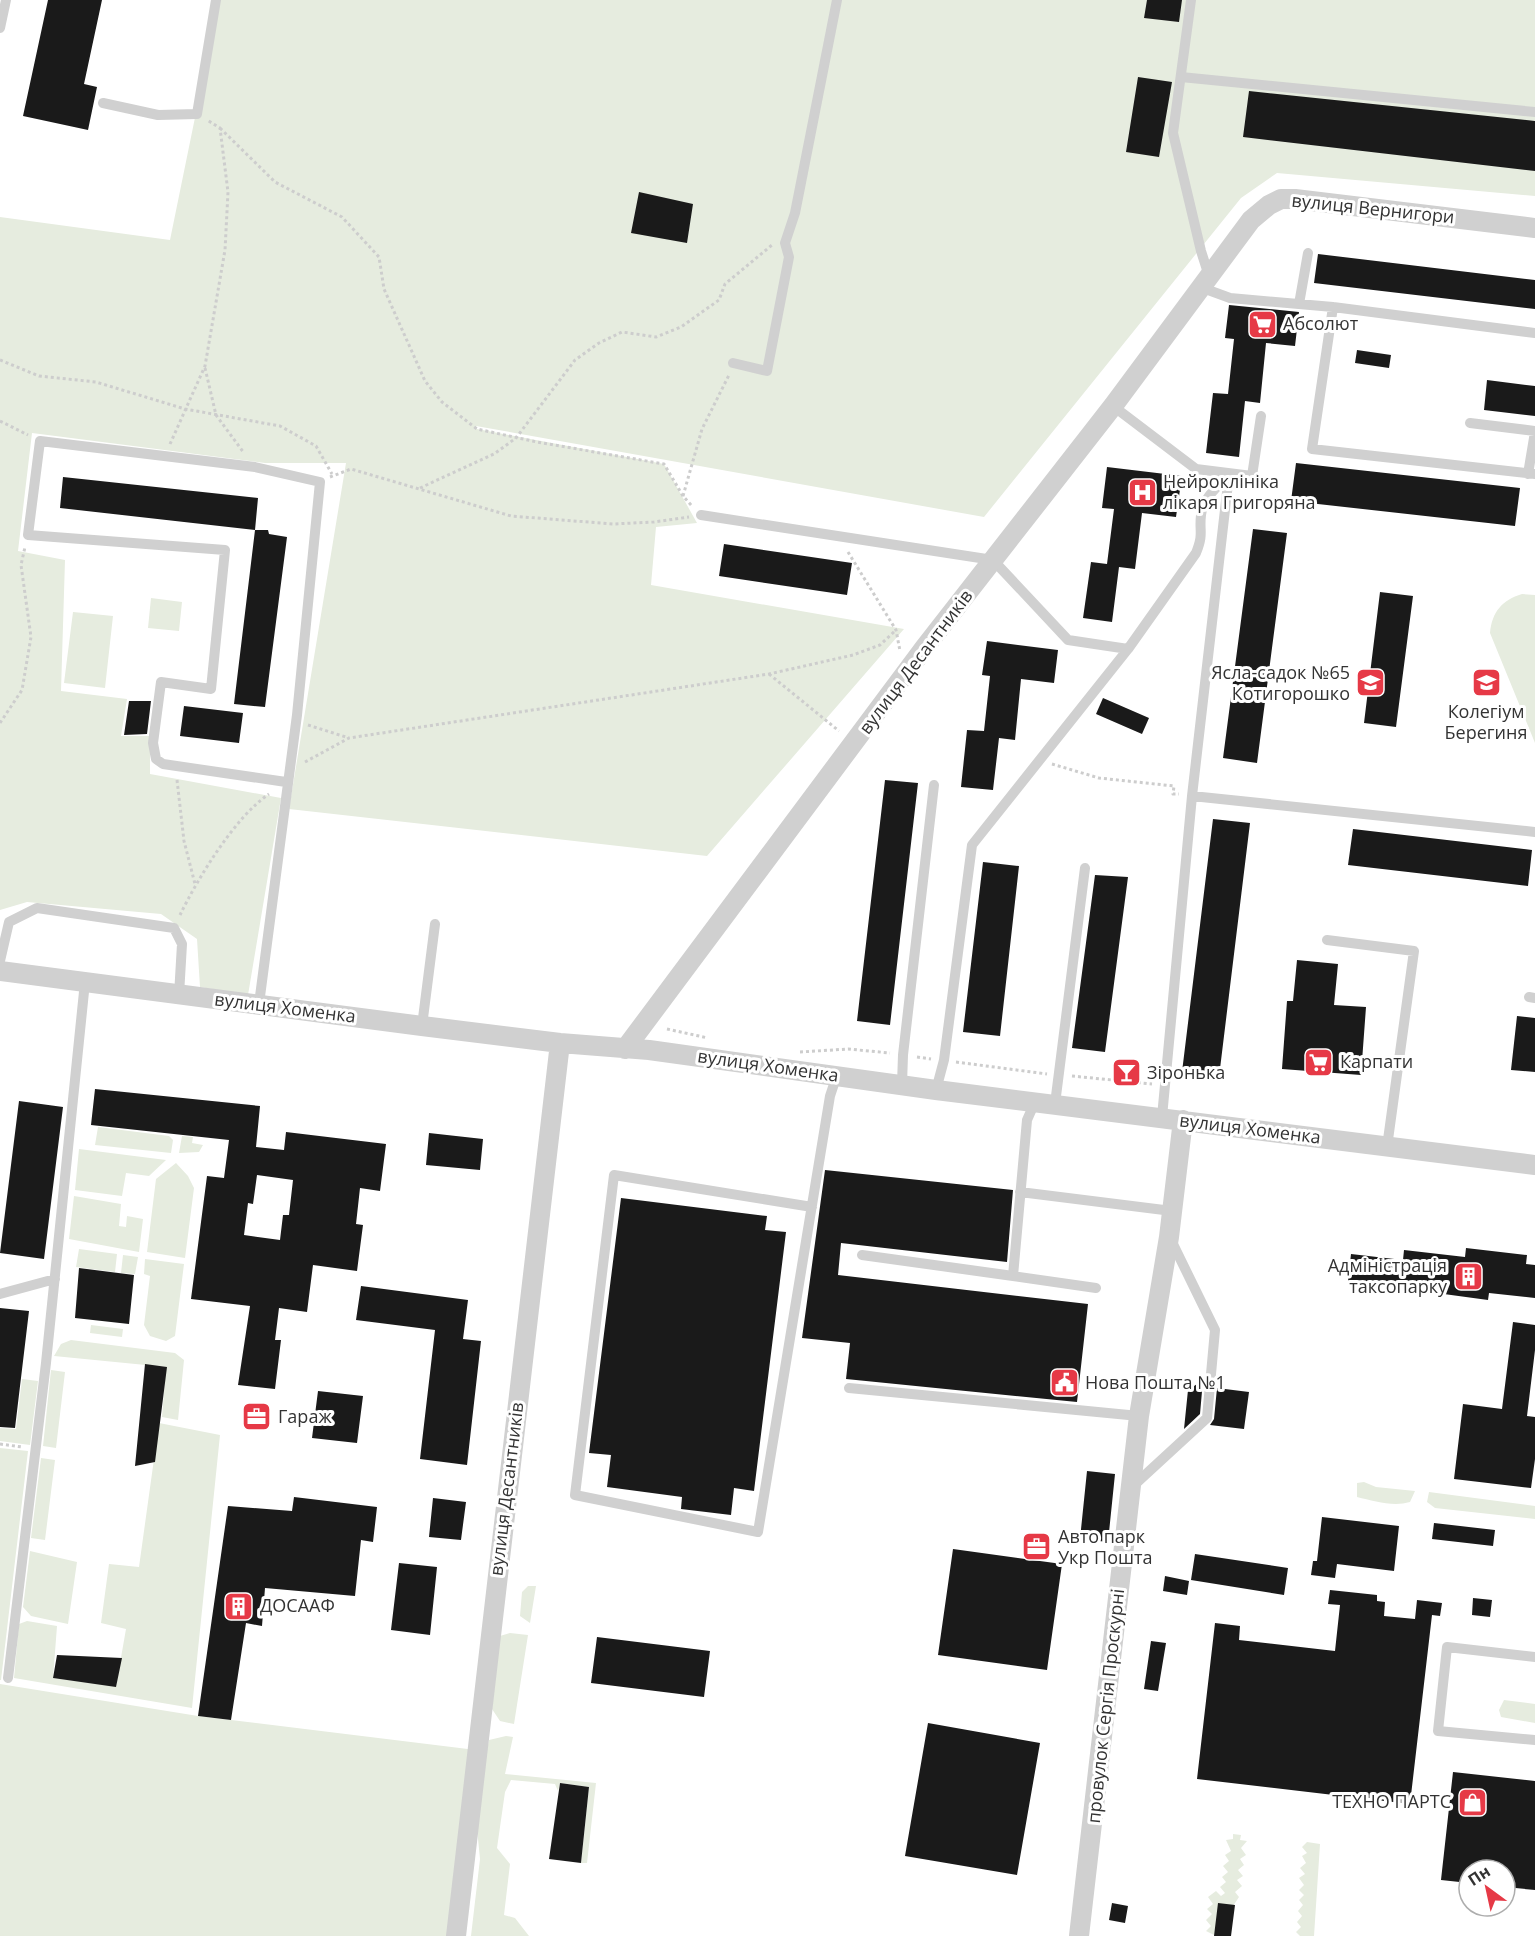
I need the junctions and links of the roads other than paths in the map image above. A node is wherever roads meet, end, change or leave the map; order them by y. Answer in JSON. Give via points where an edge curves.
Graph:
{"nodes":[{"id":1,"x":6,"y":0,"type":"edge"},
{"id":2,"x":216,"y":0,"type":"edge"},
{"id":3,"x":837,"y":0,"type":"edge"},
{"id":4,"x":1191,"y":0,"type":"edge"},
{"id":5,"x":0,"y":28,"type":"edge"},
{"id":6,"x":1181,"y":77,"type":"junction"},
{"id":7,"x":104,"y":103,"type":"dead end"},
{"id":8,"x":1535,"y":112,"type":"edge"},
{"id":9,"x":1535,"y":228,"type":"edge"},
{"id":10,"x":1308,"y":254,"type":"dead end"},
{"id":11,"x":1204,"y":282,"type":"junction"},
{"id":12,"x":1299,"y":304,"type":"junction"},
{"id":13,"x":1333,"y":307,"type":"junction"},
{"id":14,"x":1535,"y":333,"type":"edge"},
{"id":15,"x":733,"y":363,"type":"road end"},
{"id":16,"x":1113,"y":406,"type":"junction"},
{"id":17,"x":1261,"y":416,"type":"dead end"},
{"id":18,"x":1470,"y":423,"type":"dead end"},
{"id":19,"x":1535,"y":432,"type":"edge"},
{"id":20,"x":1532,"y":474,"type":"edge"},
{"id":21,"x":1229,"y":475,"type":"junction"},
{"id":22,"x":701,"y":515,"type":"road end"},
{"id":23,"x":993,"y":560,"type":"junction"},
{"id":24,"x":1128,"y":649,"type":"junction"},
{"id":25,"x":286,"y":782,"type":"junction"},
{"id":26,"x":934,"y":785,"type":"dead end"},
{"id":27,"x":1192,"y":796,"type":"junction"},
{"id":28,"x":1535,"y":832,"type":"edge"},
{"id":29,"x":1085,"y":868,"type":"dead end"},
{"id":30,"x":435,"y":924,"type":"dead end"},
{"id":31,"x":1327,"y":940,"type":"dead end"},
{"id":32,"x":0,"y":962,"type":"edge"},
{"id":33,"x":0,"y":971,"type":"edge"},
{"id":34,"x":85,"y":982,"type":"junction"},
{"id":35,"x":179,"y":995,"type":"junction"},
{"id":36,"x":259,"y":1004,"type":"junction"},
{"id":37,"x":422,"y":1026,"type":"junction"},
{"id":38,"x":560,"y":1043,"type":"junction"},
{"id":39,"x":625,"y":1049,"type":"junction"},
{"id":40,"x":837,"y":1075,"type":"junction"},
{"id":41,"x":902,"y":1084,"type":"junction"},
{"id":42,"x":936,"y":1090,"type":"junction"},
{"id":43,"x":1035,"y":1102,"type":"junction"},
{"id":44,"x":1055,"y":1104,"type":"junction"},
{"id":45,"x":1162,"y":1117,"type":"junction"},
{"id":46,"x":1183,"y":1120,"type":"junction"},
{"id":47,"x":1387,"y":1147,"type":"junction"},
{"id":48,"x":1535,"y":1165,"type":"edge"},
{"id":49,"x":1020,"y":1192,"type":"junction"},
{"id":50,"x":812,"y":1207,"type":"junction"},
{"id":51,"x":1172,"y":1211,"type":"junction"},
{"id":52,"x":1170,"y":1237,"type":"junction"},
{"id":53,"x":862,"y":1255,"type":"dead end"},
{"id":54,"x":1012,"y":1276,"type":"junction"},
{"id":55,"x":55,"y":1279,"type":"junction"},
{"id":56,"x":1096,"y":1288,"type":"dead end"},
{"id":57,"x":0,"y":1294,"type":"edge"},
{"id":58,"x":849,"y":1388,"type":"dead end"},
{"id":59,"x":1139,"y":1416,"type":"junction"},
{"id":60,"x":1130,"y":1488,"type":"junction"},
{"id":61,"x":1535,"y":1656,"type":"edge"},
{"id":62,"x":8,"y":1678,"type":"dead end"},
{"id":63,"x":1535,"y":1740,"type":"edge"},
{"id":64,"x":456,"y":1936,"type":"edge"},
{"id":65,"x":1079,"y":1936,"type":"edge"}],
"edges":[{"from":1,"to":5,"type":"lane"},
{"from":2,"to":7,"type":"lane","via":[[197,114],[158,115]]},
{"from":3,"to":15,"type":"lane","via":[[795,213],[785,243],[789,258],[767,371]]},
{"from":4,"to":6,"type":"lane"},
{"from":6,"to":8,"type":"lane"},
{"from":6,"to":11,"type":"lane","via":[[1173,133],[1201,251]]},
{"from":9,"to":11,"type":"street","name":"вулиця Вернигори","via":[[1281,199],[1251,220]]},
{"from":10,"to":12,"type":"lane"},
{"from":11,"to":12,"type":"lane","via":[[1230,298]]},
{"from":11,"to":16,"type":"street","name":"вулиця Десантників"},
{"from":12,"to":13,"type":"lane"},
{"from":13,"to":14,"type":"lane"},
{"from":13,"to":20,"type":"lane","via":[[1312,449]]},
{"from":16,"to":21,"type":"lane","via":[[1196,469]]},
{"from":16,"to":23,"type":"street","name":"вулиця Десантників"},
{"from":17,"to":21,"type":"lane","via":[[1252,476]]},
{"from":18,"to":19,"type":"lane"},
{"from":19,"to":20,"type":"lane"},
{"from":21,"to":24,"type":"lane","via":[[1207,498],[1201,514],[1203,536],[1196,553]]},
{"from":21,"to":27,"type":"lane"},
{"from":22,"to":23,"type":"lane"},
{"from":23,"to":24,"type":"lane","via":[[1068,640]]},
{"from":23,"to":39,"type":"street","name":"вулиця Десантників"},
{"from":24,"to":42,"type":"lane","via":[[972,845],[944,1060]]},
{"from":25,"to":25,"type":"lane","via":[[297,715],[320,482],[255,467],[40,441],[28,535],[225,550],[211,689],[161,682],[153,751],[156,759],[163,764]]},
{"from":25,"to":36,"type":"lane"},
{"from":26,"to":41,"type":"lane"},
{"from":27,"to":28,"type":"lane"},
{"from":27,"to":45,"type":"lane"},
{"from":29,"to":44,"type":"lane"},
{"from":30,"to":37,"type":"lane"},
{"from":31,"to":47,"type":"lane","via":[[1414,951]]},
{"from":32,"to":35,"type":"lane","via":[[9,922],[37,908],[174,928],[182,944]]},
{"from":33,"to":34,"type":"street","name":"вулиця Хоменка"},
{"from":34,"to":35,"type":"street","name":"вулиця Хоменка"},
{"from":34,"to":55,"type":"lane"},
{"from":35,"to":36,"type":"street","name":"вулиця Хоменка"},
{"from":36,"to":37,"type":"street","name":"вулиця Хоменка"},
{"from":37,"to":38,"type":"street","name":"вулиця Хоменка"},
{"from":38,"to":39,"type":"street","name":"вулиця Хоменка"},
{"from":38,"to":64,"type":"street","name":"вулиця Десантників"},
{"from":39,"to":40,"type":"street","name":"вулиця Хоменка"},
{"from":40,"to":41,"type":"street","name":"вулиця Хоменка"},
{"from":40,"to":50,"type":"lane"},
{"from":41,"to":42,"type":"street","name":"вулиця Хоменка"},
{"from":42,"to":43,"type":"street","name":"вулиця Хоменка"},
{"from":43,"to":44,"type":"street","name":"вулиця Хоменка"},
{"from":43,"to":49,"type":"lane","via":[[1026,1120]]},
{"from":44,"to":45,"type":"street","name":"вулиця Хоменка"},
{"from":45,"to":46,"type":"street","name":"вулиця Хоменка"},
{"from":46,"to":47,"type":"street","name":"вулиця Хоменка"},
{"from":46,"to":51,"type":"street","name":"провулок Сергія Проскурні"},
{"from":47,"to":48,"type":"street","name":"вулиця Хоменка"},
{"from":49,"to":51,"type":"lane"},
{"from":49,"to":54,"type":"lane"},
{"from":50,"to":50,"type":"lane","via":[[758,1532],[575,1495],[614,1175]]},
{"from":51,"to":52,"type":"street","name":"провулок Сергія Проскурні"},
{"from":52,"to":59,"type":"street","name":"провулок Сергія Проскурні"},
{"from":52,"to":60,"type":"lane","via":[[1215,1330],[1206,1418]]},
{"from":53,"to":54,"type":"lane"},
{"from":54,"to":56,"type":"lane"},
{"from":55,"to":57,"type":"lane"},
{"from":55,"to":62,"type":"lane"},
{"from":58,"to":59,"type":"lane"},
{"from":59,"to":60,"type":"street","name":"провулок Сергія Проскурні"},
{"from":60,"to":65,"type":"street","name":"провулок Сергія Проскурні"},
{"from":61,"to":63,"type":"lane","via":[[1447,1647],[1438,1731]]}]}
